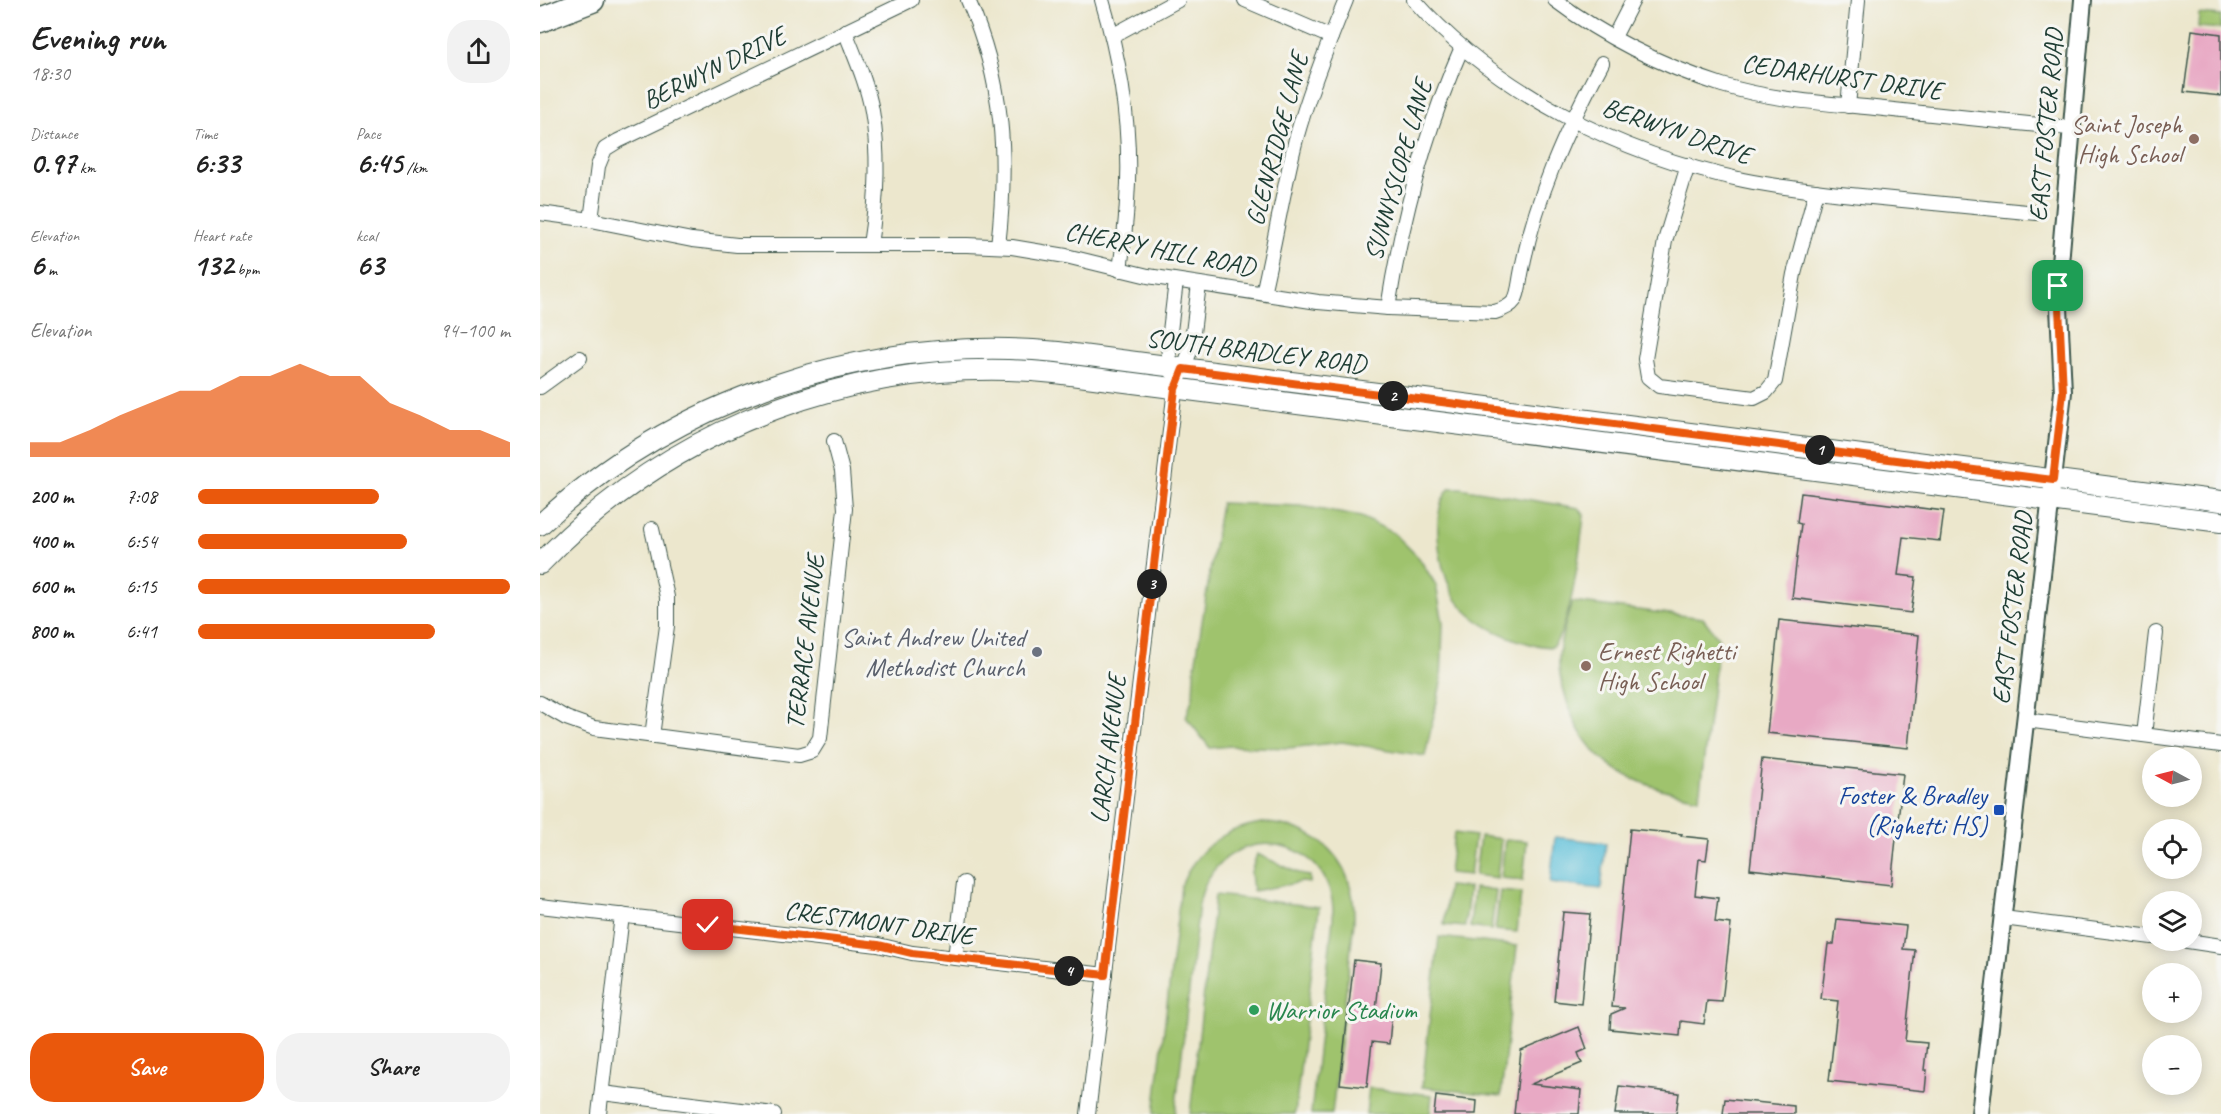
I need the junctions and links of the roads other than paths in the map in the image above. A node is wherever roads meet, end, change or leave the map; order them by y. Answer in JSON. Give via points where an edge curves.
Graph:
{"nodes":[{"id":1,"x":592,"y":0,"type":"edge"},
{"id":2,"x":911,"y":0,"type":"edge"},
{"id":3,"x":968,"y":0,"type":"edge"},
{"id":4,"x":1102,"y":0,"type":"edge"},
{"id":5,"x":1179,"y":0,"type":"edge"},
{"id":6,"x":1245,"y":0,"type":"edge"},
{"id":7,"x":1346,"y":0,"type":"edge"},
{"id":8,"x":1414,"y":0,"type":"edge"},
{"id":9,"x":1555,"y":0,"type":"edge"},
{"id":10,"x":1633,"y":0,"type":"edge"},
{"id":11,"x":1858,"y":0,"type":"edge"},
{"id":12,"x":2083,"y":0,"type":"edge"},
{"id":13,"x":540,"y":20,"type":"edge"},
{"id":14,"x":845,"y":31,"type":"junction"},
{"id":15,"x":1112,"y":36,"type":"junction"},
{"id":16,"x":1331,"y":37,"type":"junction"},
{"id":17,"x":1614,"y":38,"type":"junction"},
{"id":18,"x":1462,"y":47,"type":"junction"},
{"id":19,"x":1602,"y":63,"type":"dead end"},
{"id":20,"x":1848,"y":106,"type":"junction"},
{"id":21,"x":1572,"y":120,"type":"junction"},
{"id":22,"x":2071,"y":128,"type":"junction"},
{"id":23,"x":1688,"y":165,"type":"junction"},
{"id":24,"x":1816,"y":191,"type":"junction"},
{"id":25,"x":540,"y":213,"type":"edge"},
{"id":26,"x":2037,"y":213,"type":"dead end"},
{"id":27,"x":591,"y":219,"type":"junction"},
{"id":28,"x":870,"y":245,"type":"junction"},
{"id":29,"x":998,"y":246,"type":"junction"},
{"id":30,"x":1120,"y":270,"type":"junction"},
{"id":31,"x":1176,"y":281,"type":"junction"},
{"id":32,"x":1199,"y":284,"type":"junction"},
{"id":33,"x":1263,"y":293,"type":"junction"},
{"id":34,"x":1388,"y":308,"type":"junction"},
{"id":35,"x":580,"y":358,"type":"dead end"},
{"id":36,"x":1177,"y":368,"type":"junction"},
{"id":37,"x":540,"y":387,"type":"edge"},
{"id":38,"x":1175,"y":389,"type":"junction"},
{"id":39,"x":834,"y":441,"type":"dead end"},
{"id":40,"x":2053,"y":480,"type":"junction"},
{"id":41,"x":2050,"y":501,"type":"junction"},
{"id":42,"x":2221,"y":501,"type":"edge"},
{"id":43,"x":2221,"y":522,"type":"edge"},
{"id":44,"x":540,"y":525,"type":"edge"},
{"id":45,"x":652,"y":529,"type":"dead end"},
{"id":46,"x":540,"y":564,"type":"edge"},
{"id":47,"x":2157,"y":633,"type":"dead end"},
{"id":48,"x":540,"y":703,"type":"edge"},
{"id":49,"x":2025,"y":720,"type":"junction"},
{"id":50,"x":2144,"y":735,"type":"junction"},
{"id":51,"x":652,"y":736,"type":"junction"},
{"id":52,"x":2221,"y":745,"type":"edge"},
{"id":53,"x":964,"y":884,"type":"dead end"},
{"id":54,"x":540,"y":906,"type":"edge"},
{"id":55,"x":622,"y":915,"type":"junction"},
{"id":56,"x":2003,"y":918,"type":"junction"},
{"id":57,"x":2142,"y":936,"type":"edge"},
{"id":58,"x":2202,"y":943,"type":"edge"},
{"id":59,"x":2221,"y":946,"type":"edge"},
{"id":60,"x":955,"y":958,"type":"junction"},
{"id":61,"x":1105,"y":975,"type":"junction"},
{"id":62,"x":602,"y":1094,"type":"junction"},
{"id":63,"x":599,"y":1114,"type":"edge"},
{"id":64,"x":774,"y":1114,"type":"edge"},
{"id":65,"x":1088,"y":1114,"type":"edge"},
{"id":66,"x":1980,"y":1114,"type":"edge"}],
"edges":[{"from":1,"to":13,"type":"highway"},
{"from":2,"to":14,"type":"street","name":"BERWYN DRIVE"},
{"from":3,"to":29,"type":"street","via":[[988,54],[1003,139]]},
{"from":4,"to":15,"type":"street"},
{"from":5,"to":15,"type":"street"},
{"from":6,"to":16,"type":"street"},
{"from":7,"to":16,"type":"street","name":"GLENRIDGE LANE"},
{"from":8,"to":18,"type":"street","name":"BERWYN DRIVE"},
{"from":9,"to":17,"type":"street","name":"CEDARHURST DRIVE"},
{"from":10,"to":17,"type":"street"},
{"from":11,"to":20,"type":"street"},
{"from":12,"to":22,"type":"street","name":"EAST FOSTER ROAD"},
{"from":14,"to":27,"type":"street","name":"BERWYN DRIVE","via":[[605,149],[598,166]]},
{"from":14,"to":28,"type":"street","via":[[872,110],[877,149],[878,182]]},
{"from":15,"to":30,"type":"street","via":[[1128,164]]},
{"from":16,"to":33,"type":"street","name":"GLENRIDGE LANE","via":[[1297,138]]},
{"from":17,"to":20,"type":"street","name":"CEDARHURST DRIVE","via":[[1722,85],[1774,97]]},
{"from":18,"to":21,"type":"street","name":"BERWYN DRIVE","via":[[1515,86]]},
{"from":18,"to":34,"type":"street","name":"SUNNYSLOPE LANE","via":[[1434,117],[1414,183]]},
{"from":19,"to":21,"type":"street","name":"CHERRY HILL ROAD"},
{"from":20,"to":22,"type":"street","name":"CEDARHURST DRIVE"},
{"from":21,"to":23,"type":"street","name":"BERWYN DRIVE"},
{"from":21,"to":34,"type":"street","name":"CHERRY HILL ROAD","via":[[1541,199],[1516,298],[1508,308],[1495,312]]},
{"from":22,"to":40,"type":"street","name":"EAST FOSTER ROAD","via":[[2058,286],[2063,392]]},
{"from":23,"to":24,"type":"street","name":"BERWYN DRIVE","via":[[1743,180]]},
{"from":23,"to":24,"type":"street","via":[[1663,251],[1645,359],[1648,376],[1659,386],[1754,398],[1775,381],[1794,274]]},
{"from":24,"to":26,"type":"street","name":"BERWYN DRIVE"},
{"from":25,"to":27,"type":"street","name":"CHERRY HILL ROAD"},
{"from":27,"to":28,"type":"street","name":"CHERRY HILL ROAD","via":[[651,233],[737,245]]},
{"from":28,"to":29,"type":"street","name":"CHERRY HILL ROAD"},
{"from":29,"to":30,"type":"street","name":"CHERRY HILL ROAD","via":[[1057,254]]},
{"from":30,"to":31,"type":"street","name":"CHERRY HILL ROAD"},
{"from":31,"to":32,"type":"street","name":"CHERRY HILL ROAD"},
{"from":31,"to":36,"type":"street","via":[[1168,348]]},
{"from":32,"to":33,"type":"street","name":"CHERRY HILL ROAD"},
{"from":32,"to":36,"type":"street","name":"LARCH AVENUE","via":[[1191,349]]},
{"from":33,"to":34,"type":"street","name":"CHERRY HILL ROAD"},
{"from":35,"to":37,"type":"street"},
{"from":36,"to":38,"type":"street","name":"LARCH AVENUE"},
{"from":36,"to":40,"type":"main road","name":"SOUTH BRADLEY ROAD"},
{"from":36,"to":44,"type":"main road","name":"SOUTH BRADLEY ROAD","via":[[1058,352],[992,348],[932,351],[829,369],[724,405],[660,436],[595,478]]},
{"from":38,"to":41,"type":"main road","name":"SOUTH BRADLEY ROAD"},
{"from":38,"to":46,"type":"main road","name":"SOUTH BRADLEY ROAD","via":[[993,369],[901,376],[795,400],[682,451],[649,471],[607,502]]},
{"from":38,"to":61,"type":"street","name":"LARCH AVENUE"},
{"from":39,"to":51,"type":"street","name":"TERRACE AVENUE","via":[[842,471],[845,509],[820,738],[812,751],[799,755]]},
{"from":40,"to":41,"type":"street","name":"EAST FOSTER ROAD"},
{"from":40,"to":42,"type":"main road","name":"SOUTH BRADLEY ROAD"},
{"from":41,"to":43,"type":"main road","name":"SOUTH BRADLEY ROAD"},
{"from":41,"to":49,"type":"street","name":"EAST FOSTER ROAD"},
{"from":45,"to":51,"type":"street","via":[[667,597],[667,626]]},
{"from":47,"to":50,"type":"street"},
{"from":48,"to":51,"type":"street","name":"TERRACE AVENUE","via":[[594,728]]},
{"from":49,"to":50,"type":"street"},
{"from":49,"to":56,"type":"street","name":"EAST FOSTER ROAD"},
{"from":50,"to":52,"type":"street"},
{"from":53,"to":60,"type":"street"},
{"from":54,"to":55,"type":"street","name":"CRESTMONT DRIVE"},
{"from":55,"to":60,"type":"street","name":"CRESTMONT DRIVE"},
{"from":55,"to":62,"type":"street"},
{"from":56,"to":57,"type":"street"},
{"from":56,"to":66,"type":"street","name":"EAST FOSTER ROAD"},
{"from":58,"to":59,"type":"street"},
{"from":60,"to":61,"type":"street","name":"CRESTMONT DRIVE"},
{"from":61,"to":65,"type":"street","name":"LARCH AVENUE"},
{"from":62,"to":63,"type":"street"},
{"from":62,"to":64,"type":"street"}]}
